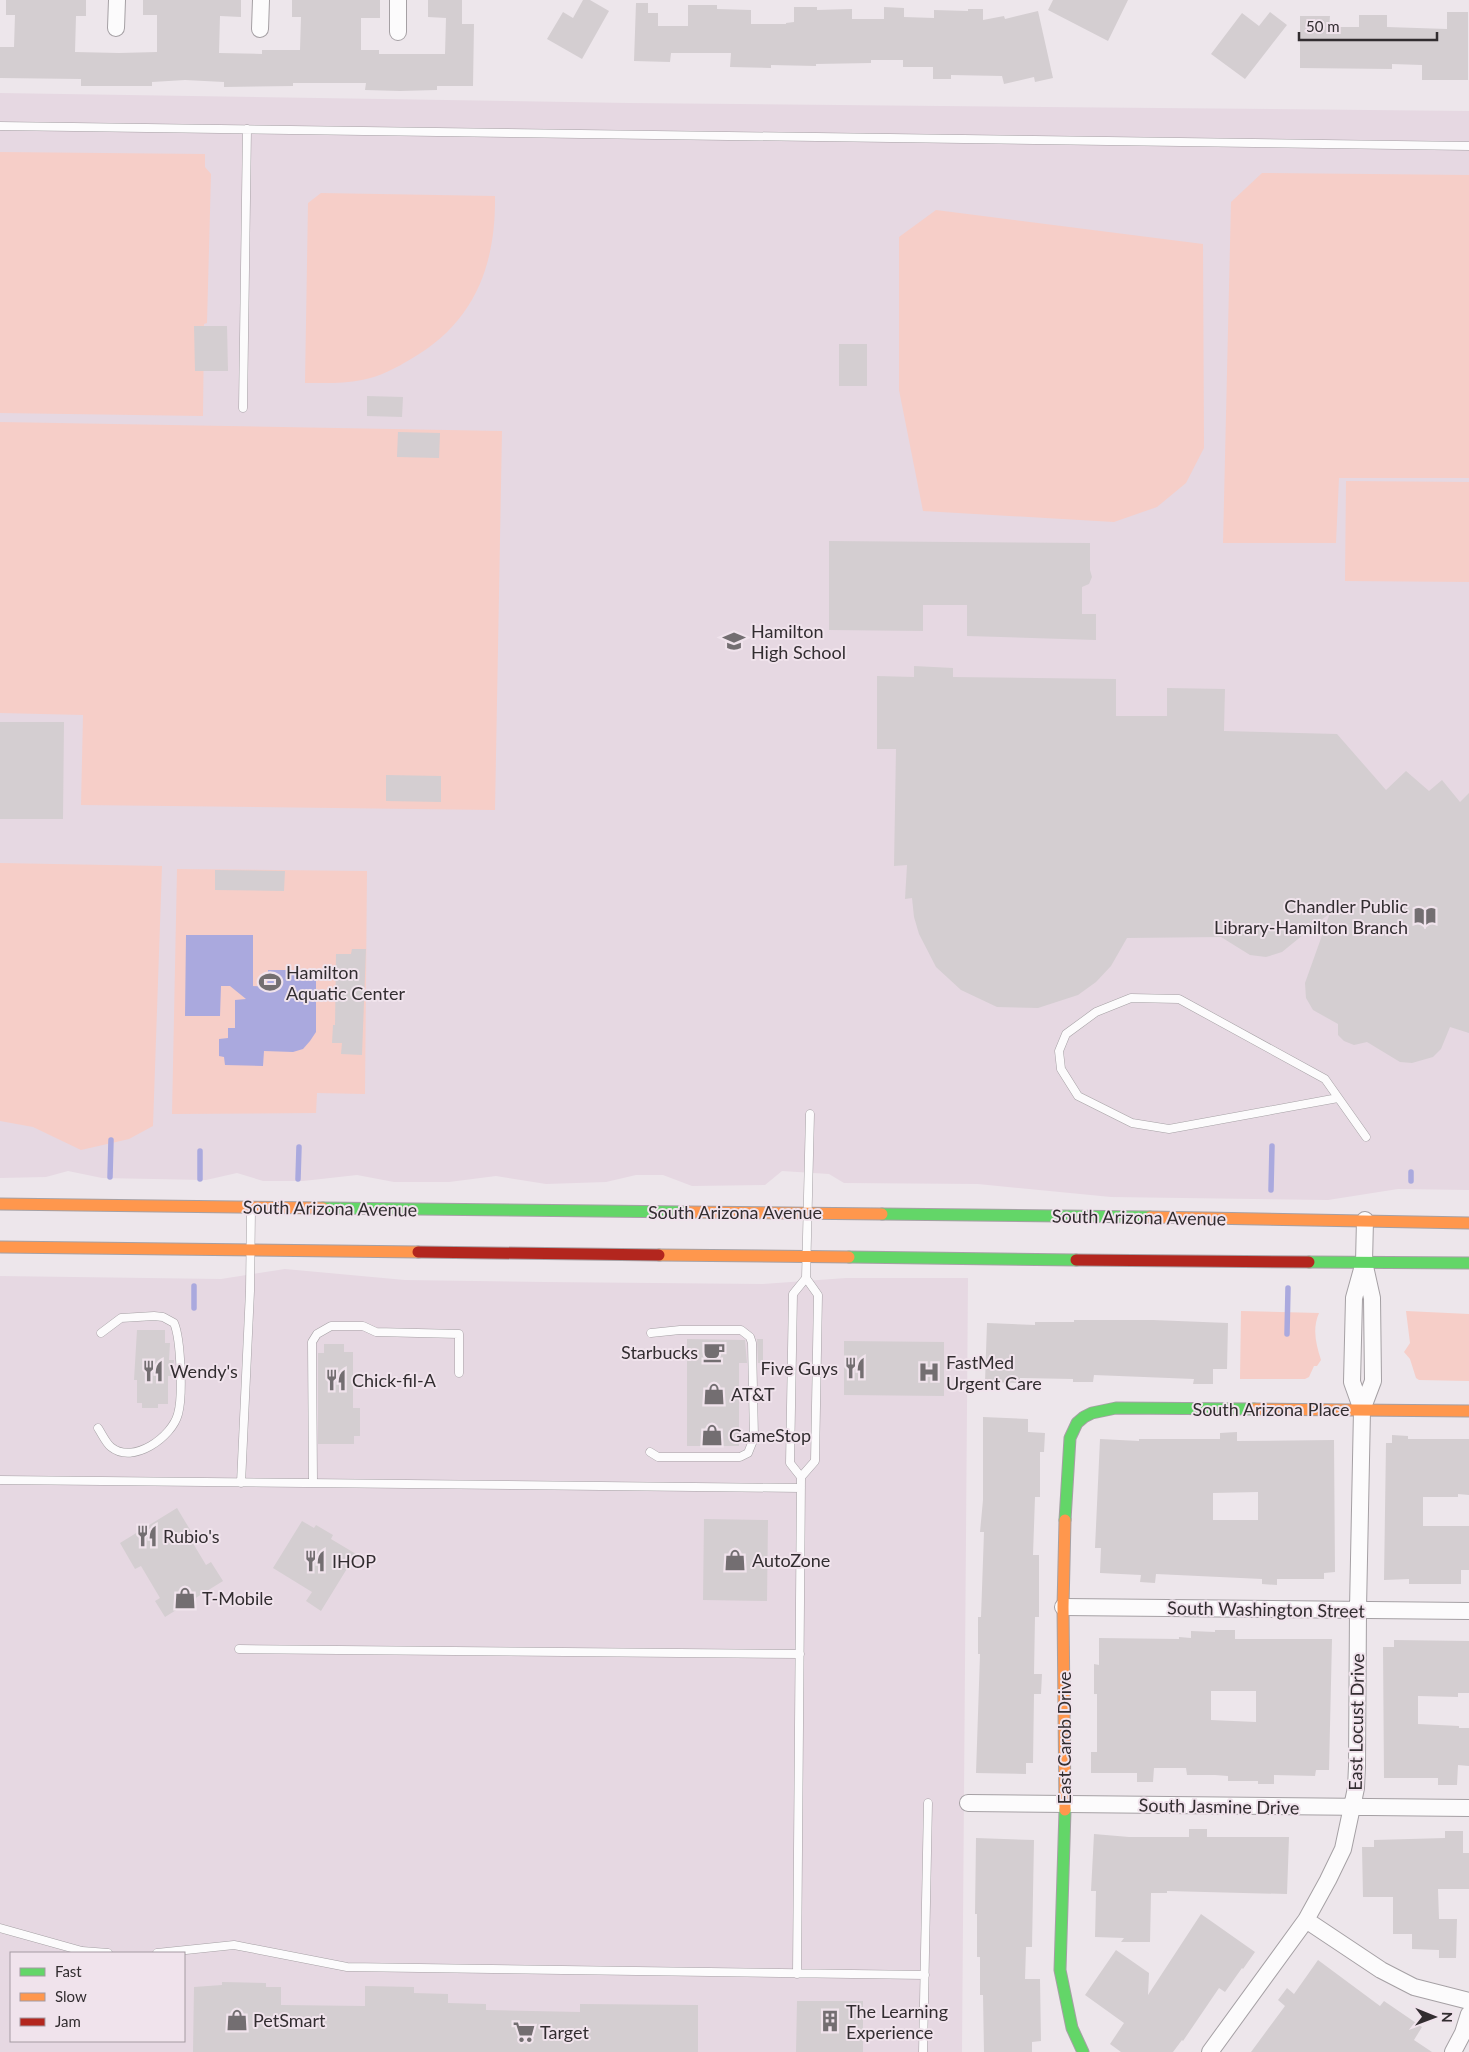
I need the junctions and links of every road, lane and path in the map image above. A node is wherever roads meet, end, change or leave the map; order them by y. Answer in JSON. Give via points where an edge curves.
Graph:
{"nodes":[{"id":1,"x":117,"y":0,"type":"edge"},
{"id":2,"x":260,"y":0,"type":"edge"},
{"id":3,"x":398,"y":0,"type":"edge"},
{"id":4,"x":116,"y":28,"type":"dead end"},
{"id":5,"x":260,"y":29,"type":"dead end"},
{"id":6,"x":398,"y":32,"type":"dead end"},
{"id":7,"x":0,"y":126,"type":"edge"},
{"id":8,"x":247,"y":129,"type":"junction"},
{"id":9,"x":1469,"y":146,"type":"edge"},
{"id":10,"x":244,"y":408,"type":"dead end"},
{"id":11,"x":1338,"y":1098,"type":"junction"},
{"id":12,"x":810,"y":1114,"type":"dead end"},
{"id":13,"x":1366,"y":1137,"type":"dead end"},
{"id":14,"x":0,"y":1204,"type":"edge"},
{"id":15,"x":251,"y":1207,"type":"junction"},
{"id":16,"x":807,"y":1213,"type":"junction"},
{"id":17,"x":1365,"y":1220,"type":"junction"},
{"id":18,"x":1469,"y":1223,"type":"edge"},
{"id":19,"x":0,"y":1247,"type":"edge"},
{"id":20,"x":252,"y":1250,"type":"junction"},
{"id":21,"x":807,"y":1257,"type":"junction"},
{"id":22,"x":1364,"y":1262,"type":"junction"},
{"id":23,"x":1469,"y":1263,"type":"edge"},
{"id":24,"x":806,"y":1278,"type":"junction"},
{"id":25,"x":652,"y":1332,"type":"dead end"},
{"id":26,"x":101,"y":1333,"type":"dead end"},
{"id":27,"x":459,"y":1373,"type":"dead end"},
{"id":28,"x":1362,"y":1410,"type":"junction"},
{"id":29,"x":1469,"y":1411,"type":"edge"},
{"id":30,"x":1076,"y":1422,"type":"joint"},
{"id":31,"x":98,"y":1428,"type":"dead end"},
{"id":32,"x":650,"y":1452,"type":"dead end"},
{"id":33,"x":801,"y":1476,"type":"junction"},
{"id":34,"x":0,"y":1480,"type":"edge"},
{"id":35,"x":241,"y":1483,"type":"junction"},
{"id":36,"x":313,"y":1483,"type":"junction"},
{"id":37,"x":801,"y":1488,"type":"junction"},
{"id":38,"x":1063,"y":1607,"type":"junction"},
{"id":39,"x":1358,"y":1609,"type":"junction"},
{"id":40,"x":1469,"y":1611,"type":"edge"},
{"id":41,"x":239,"y":1649,"type":"dead end"},
{"id":42,"x":800,"y":1654,"type":"junction"},
{"id":43,"x":928,"y":1803,"type":"dead end"},
{"id":44,"x":968,"y":1803,"type":"dead end"},
{"id":45,"x":1065,"y":1804,"type":"junction"},
{"id":46,"x":1352,"y":1808,"type":"junction"},
{"id":47,"x":1469,"y":1808,"type":"edge"},
{"id":48,"x":1306,"y":1920,"type":"junction"},
{"id":49,"x":0,"y":1928,"type":"edge"},
{"id":50,"x":82,"y":1952,"type":"edge"},
{"id":51,"x":167,"y":1952,"type":"edge"},
{"id":52,"x":797,"y":1974,"type":"junction"},
{"id":53,"x":924,"y":1975,"type":"junction"},
{"id":54,"x":1469,"y":2001,"type":"edge"},
{"id":55,"x":1469,"y":2014,"type":"edge"},
{"id":56,"x":923,"y":2052,"type":"edge"},
{"id":57,"x":1083,"y":2052,"type":"edge"},
{"id":58,"x":1210,"y":2052,"type":"edge"},
{"id":59,"x":1453,"y":2052,"type":"edge"}],
"edges":[{"from":1,"to":4,"type":"street"},
{"from":2,"to":5,"type":"street"},
{"from":3,"to":6,"type":"street"},
{"from":7,"to":8,"type":"lane"},
{"from":8,"to":9,"type":"lane"},
{"from":8,"to":10,"type":"lane"},
{"from":11,"to":11,"type":"lane","via":[[1325,1079],[1179,999],[1131,998],[1096,1012],[1066,1034],[1059,1051],[1061,1069],[1078,1096],[1132,1123],[1169,1130]]},
{"from":11,"to":13,"type":"lane"},
{"from":12,"to":16,"type":"lane"},
{"from":14,"to":15,"type":"main road","name":"South Arizona Avenue"},
{"from":15,"to":16,"type":"main road","name":"South Arizona Avenue"},
{"from":15,"to":20,"type":"lane"},
{"from":16,"to":17,"type":"main road","name":"South Arizona Avenue"},
{"from":16,"to":21,"type":"lane"},
{"from":17,"to":18,"type":"main road","name":"South Arizona Avenue"},
{"from":17,"to":22,"type":"street","name":"East Locust Drive"},
{"from":19,"to":20,"type":"main road"},
{"from":20,"to":21,"type":"main road"},
{"from":20,"to":35,"type":"lane"},
{"from":21,"to":22,"type":"main road"},
{"from":21,"to":24,"type":"lane"},
{"from":22,"to":23,"type":"main road"},
{"from":22,"to":28,"type":"street","name":"East Locust Drive","via":[[1354,1298],[1352,1382]]},
{"from":24,"to":33,"type":"lane","via":[[793,1294],[790,1463]]},
{"from":24,"to":33,"type":"lane","via":[[818,1294],[815,1461]]},
{"from":25,"to":32,"type":"lane","via":[[745,1332],[750,1337],[754,1438],[748,1453],[740,1457],[658,1457]]},
{"from":26,"to":31,"type":"lane","via":[[121,1318],[154,1316],[174,1323],[179,1342],[179,1405],[172,1426],[148,1448],[116,1450]]},
{"from":27,"to":36,"type":"lane","via":[[459,1334],[376,1332],[363,1326],[331,1326],[317,1334],[312,1342]]},
{"from":28,"to":29,"type":"main road","name":"South Arizona Place"},
{"from":28,"to":30,"type":"main road","name":"South Arizona Place","via":[[1116,1408],[1094,1412]]},
{"from":28,"to":39,"type":"street","name":"East Locust Drive"},
{"from":30,"to":38,"type":"main road","name":"East Carob Drive","via":[[1068,1440]]},
{"from":33,"to":37,"type":"lane"},
{"from":34,"to":35,"type":"lane"},
{"from":35,"to":36,"type":"lane"},
{"from":36,"to":37,"type":"lane"},
{"from":37,"to":42,"type":"lane"},
{"from":38,"to":39,"type":"street","name":"South Washington Street"},
{"from":38,"to":45,"type":"main road","name":"East Carob Drive"},
{"from":39,"to":40,"type":"street","name":"South Washington Street"},
{"from":39,"to":46,"type":"street","name":"East Locust Drive","via":[[1358,1766]]},
{"from":41,"to":42,"type":"lane"},
{"from":42,"to":52,"type":"lane"},
{"from":43,"to":53,"type":"lane"},
{"from":44,"to":45,"type":"street","name":"South Jasmine Drive"},
{"from":45,"to":46,"type":"street","name":"South Jasmine Drive"},
{"from":45,"to":57,"type":"main road","name":"East Carob Drive","via":[[1060,1970],[1072,2028]]},
{"from":46,"to":47,"type":"street","name":"South Jasmine Drive"},
{"from":46,"to":48,"type":"street","name":"East Locust Drive","via":[[1343,1849]]},
{"from":48,"to":54,"type":"street","via":[[1381,1970],[1414,1987]]},
{"from":48,"to":58,"type":"street","name":"East Locust Drive"},
{"from":49,"to":50,"type":"lane"},
{"from":51,"to":52,"type":"lane","via":[[234,1945],[347,1967]]},
{"from":52,"to":53,"type":"lane"},
{"from":53,"to":56,"type":"lane"},
{"from":55,"to":59,"type":"street"}]}
